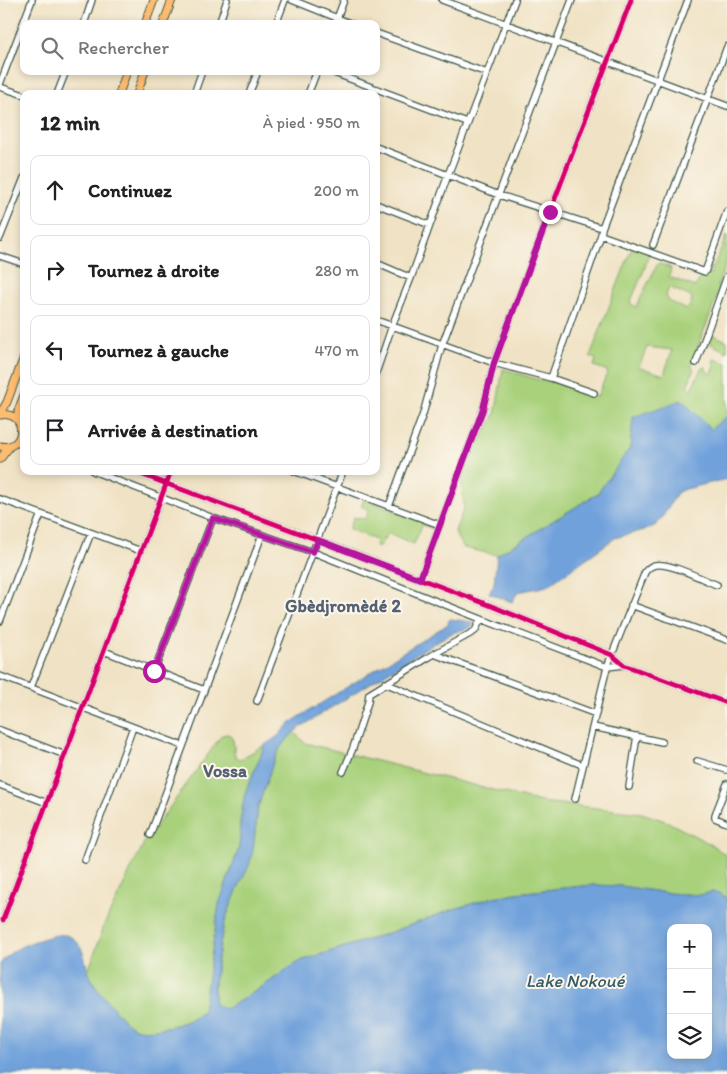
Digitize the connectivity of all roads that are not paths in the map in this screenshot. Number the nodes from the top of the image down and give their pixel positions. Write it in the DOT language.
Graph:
graph roads {
  1 [pos="32,0"];
  2 [pos="92,0"];
  3 [pos="154,0"];
  4 [pos="172,0"];
  5 [pos="227,0"];
  6 [pos="285,0"];
  7 [pos="292,0"];
  8 [pos="344,0"];
  9 [pos="442,0"];
  10 [pos="515,0"];
  11 [pos="572,0"];
  12 [pos="631,0"];
  13 [pos="688,0"];
  14 [pos="24,20"];
  15 [pos="85,20"];
  16 [pos="146,20"];
  17 [pos="164,20"];
  18 [pos="220,20"];
  19 [pos="278,20"];
  20 [pos="334,20"];
  21 [pos="336,20"];
  22 [pos="507,24"];
  23 [pos="20,32"];
  24 [pos="380,33"];
  25 [pos="556,42"];
  26 [pos="727,47"];
  27 [pos="608,61"];
  28 [pos="487,73"];
  29 [pos="64,75"];
  30 [pos="125,75"];
  31 [pos="143,75"];
  32 [pos="201,75"];
  33 [pos="256,75"];
  34 [pos="315,75"];
  35 [pos="340,75"];
  36 [pos="657,80"];
  37 [pos="0,85"];
  38 [pos="59,90"];
  39 [pos="120,90"];
  40 [pos="138,90"];
  41 [pos="195,90"];
  42 [pos="251,90"];
  43 [pos="310,90"];
  44 [pos="379,90"];
  45 [pos="380,90"];
  46 [pos="20,93"];
  47 [pos="708,98"];
  48 [pos="727,106"];
  49 [pos="467,123"];
  50 [pos="380,148"];
  51 [pos="448,175"];
  52 [pos="20,188"];
  53 [pos="499,195"];
  54 [pos="380,206"];
  55 [pos="727,211"];
  56 [pos="550,212"];
  57 [pos="430,225"];
  58 [pos="602,232"];
  59 [pos="0,238"];
  60 [pos="653,245"];
  61 [pos="0,256"];
  62 [pos="20,263"];
  63 [pos="380,265"];
  64 [pos="727,276"];
  65 [pos="411,278"];
  66 [pos="380,322"];
  67 [pos="392,326"];
  68 [pos="442,345"];
  69 [pos="380,361"];
  70 [pos="494,363"];
  71 [pos="696,363"];
  72 [pos="20,368"];
  73 [pos="551,378"];
  74 [pos="594,393"];
  75 [pos="20,406"];
  76 [pos="0,415"];
  77 [pos="20,420"];
  78 [pos="20,424"];
  79 [pos="20,436"];
  80 [pos="13,444"];
  81 [pos="20,445"];
  82 [pos="0,446"];
  83 [pos="0,459"];
  84 [pos="103,475"];
  85 [pos="142,475"];
  86 [pos="169,475"];
  87 [pos="305,475"];
  88 [pos="342,475"];
  89 [pos="166,484"];
  90 [pos="337,487"];
  91 [pos="162,498"];
  92 [pos="0,499"];
  93 [pos="389,506"];
  94 [pos="42,514"];
  95 [pos="213,518"];
  96 [pos="440,525"];
  97 [pos="91,532"];
  98 [pos="262,534"];
  99 [pos="318,540"];
  100 [pos="141,551"];
  101 [pos="313,552"];
  102 [pos="420,579"];
  103 [pos="717,585"];
  104 [pos="631,605"];
  105 [pos="481,619"];
  106 [pos="0,621"];
  107 [pos="727,640"];
  108 [pos="104,652"];
  109 [pos="434,654"];
  110 [pos="612,655"];
  111 [pos="624,665"];
  112 [pos="607,667"];
  113 [pos="154,671"];
  114 [pos="0,676"];
  115 [pos="385,683"];
  116 [pos="31,687"];
  117 [pos="204,690"];
  118 [pos="257,701"];
  119 [pos="727,703"];
  120 [pos="82,708"];
  121 [pos="596,714"];
  122 [pos="132,727"];
  123 [pos="593,727"];
  124 [pos="0,730"];
  125 [pos="637,736"];
  126 [pos="662,742"];
  127 [pos="183,746"];
  128 [pos="65,755"];
  129 [pos="697,760"];
  130 [pos="582,765"];
  131 [pos="727,770"];
  132 [pos="343,772"];
  133 [pos="727,784"];
  134 [pos="0,785"];
  135 [pos="629,787"];
  136 [pos="575,799"];
  137 [pos="46,803"];
  138 [pos="727,823"];
  139 [pos="150,835"];
  140 [pos="85,860"];
  141 [pos="3,920"];
  1 -- 14 [label="street"];
  2 -- 15 [label="street"];
  3 -- 16 [label="main road"];
  4 -- 17 [label="main road"];
  5 -- 18 [label="street"];
  6 -- 19 [label="street"];
  7 -- 20 [label="street"];
  8 -- 21 [label="street"];
  9 -- 22 [label="street"];
  10 -- 22 [label="street"];
  11 -- 25 [label="street"];
  12 -- 27 [label="street"];
  13 -- 36 [label="street"];
  22 -- 25 [label="street"];
  22 -- 28 [label="street"];
  23 -- 37 [label="street"];
  24 -- 28 [label="street"];
  25 -- 27 [label="street"];
  25 -- 53 [label="street"];
  26 -- 47 [label="street"];
  27 -- 36 [label="street"];
  27 -- 56 [label="street"];
  28 -- 49 [label="street"];
  29 -- 38 [label="street"];
  30 -- 39 [label="main road"];
  31 -- 40 [label="main road"];
  32 -- 41 [label="street"];
  33 -- 42 [label="street"];
  34 -- 43 [label="street"];
  35 -- 44 [label="street"];
  36 -- 47 [label="street"];
  36 -- 58 [label="street"];
  37 -- 46 [label="street"];
  45 -- 49 [label="street"];
  47 -- 48 [label="street"];
  47 -- 60 [label="street"];
  49 -- 51 [label="street"];
  50 -- 51 [label="street"];
  51 -- 53 [label="street"];
  51 -- 57 [label="street"];
  52 -- 59 [label="street"];
  53 -- 56 [label="street"];
  53 -- 68 [label="street"];
  54 -- 57 [label="street"];
  55 -- 58 [label="street"];
  56 -- 58 [label="street"];
  56 -- 70 [label="street"];
  57 -- 65 [label="street"];
  58 -- 73 [label="street"];
  61 -- 62 [label="street"];
  63 -- 65 [label="street"];
  64 -- 71 [label="street"];
  65 -- 67 [label="street"];
  66 -- 67 [label="street"];
  67 -- 68 [label="street"];
  67 -- 69 [label="street"];
  68 -- 70 [label="street"];
  68 -- 93 [label="street"];
  70 -- 73 [label="street"];
  70 -- 96 [label="street"];
  72 -- 76 [label="main road"];
  73 -- 74 [label="street"];
  75 -- 77 [label="main road"];
  76 -- 78 [label="main road"];
  79 -- 80 [label="main road"];
  80 -- 81 [label="street"];
  80 -- 82 [label="main road"];
  80 -- 83 [label="main road"];
  84 -- 91 [label="street"];
  85 -- 89 [label="street"];
  86 -- 89 [label="street"];
  87 -- 90 [label="street"];
  88 -- 90 [label="street"];
  89 -- 91 [label="street"];
  89 -- 99 [label="street"];
  90 -- 93 [label="street"];
  90 -- 99 [label="street"];
  91 -- 95 [label="street"];
  91 -- 100 [label="street"];
  92 -- 94 [label="street"];
  93 -- 96 [label="street"];
  94 -- 97 [label="street"];
  94 -- 106 [label="street"];
  95 -- 98 [label="street"];
  95 -- 113 [label="street"];
  96 -- 102 [label="street"];
  97 -- 100 [label="street"];
  97 -- 116 [label="street"];
  98 -- 101 [label="street"];
  98 -- 117 [label="street"];
  99 -- 101 [label="street"];
  99 -- 102 [label="street"];
  100 -- 108 [label="street"];
  101 -- 105 [label="street"];
  101 -- 118 [label="street"];
  102 -- 110 [label="street"];
  103 -- 104 [label="street"];
  104 -- 107 [label="street"];
  104 -- 110 [label="street"];
  105 -- 109 [label="street"];
  105 -- 112 [label="street"];
  108 -- 113 [label="street"];
  108 -- 120 [label="street"];
  109 -- 115 [label="street"];
  109 -- 121 [label="street"];
  110 -- 111 [label="street"];
  110 -- 112 [label="street"];
  111 -- 112 [label="street"];
  111 -- 119 [label="street"];
  112 -- 121 [label="street"];
  113 -- 117 [label="street"];
  114 -- 116 [label="street"];
  115 -- 130 [label="street"];
  115 -- 132 [label="street"];
  116 -- 120 [label="street"];
  117 -- 127 [label="street"];
  120 -- 122 [label="street"];
  120 -- 128 [label="street"];
  121 -- 123 [label="street"];
  122 -- 127 [label="street"];
  122 -- 140 [label="street"];
  123 -- 125 [label="street"];
  123 -- 130 [label="street"];
  124 -- 128 [label="street"];
  125 -- 126 [label="street"];
  125 -- 135 [label="street"];
  127 -- 139 [label="street"];
  128 -- 137 [label="street"];
  129 -- 131 [label="street"];
  130 -- 136 [label="street"];
  133 -- 138 [label="street"];
  134 -- 137 [label="street"];
  137 -- 141 [label="street"];
}
